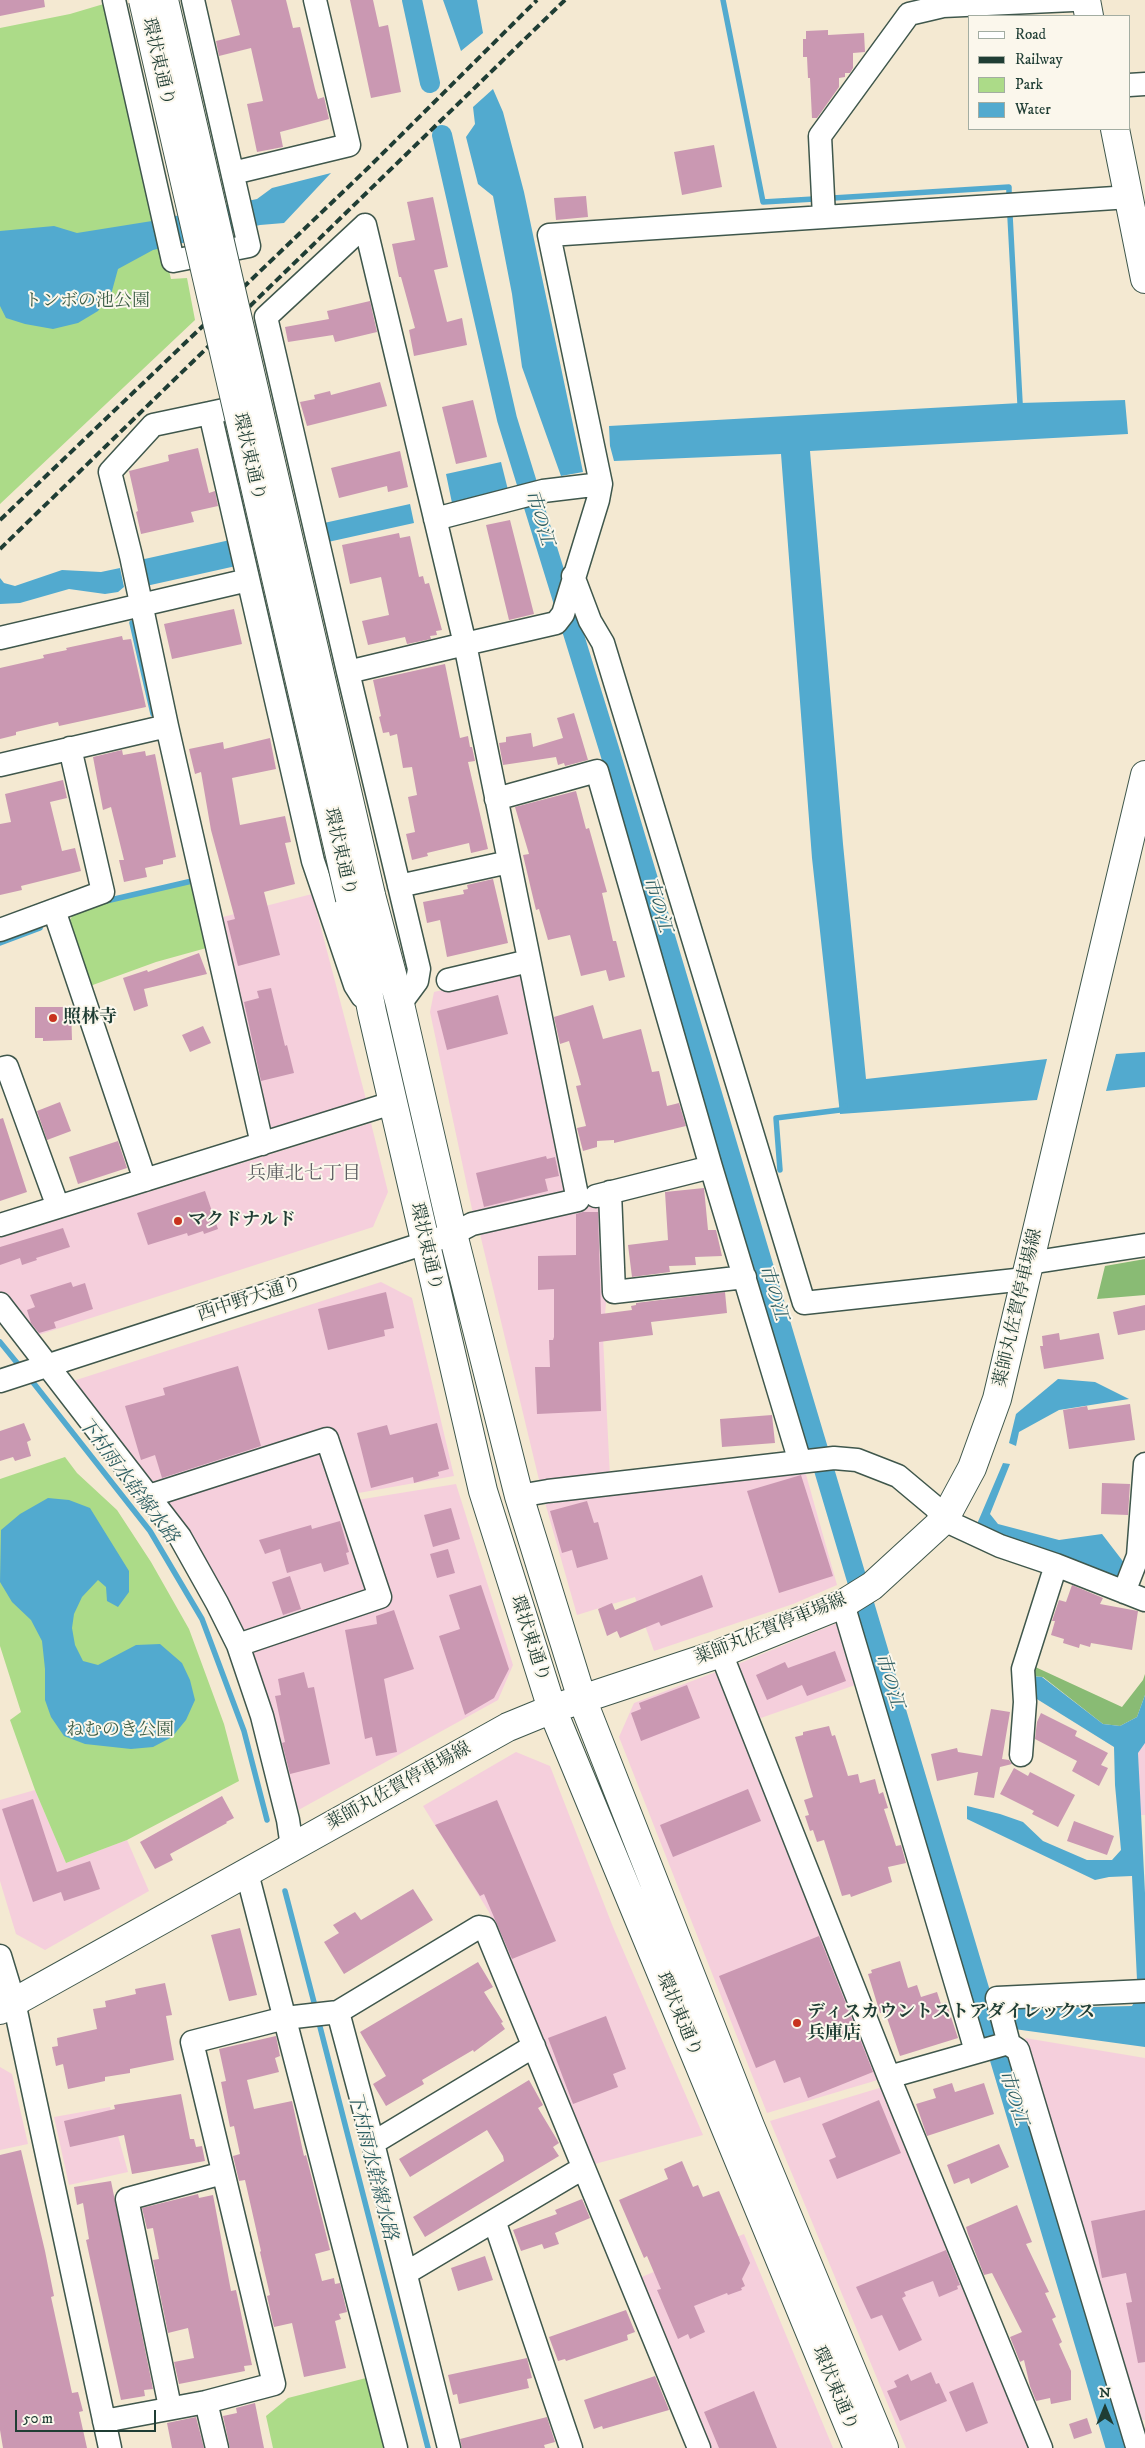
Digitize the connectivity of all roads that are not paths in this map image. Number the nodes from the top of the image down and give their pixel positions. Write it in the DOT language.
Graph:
graph roads {
  1 [pos="114,0"];
  2 [pos="143,0"];
  3 [pos="164,0"];
  4 [pos="193,0"];
  5 [pos="315,0"];
  6 [pos="1073,0"];
  7 [pos="1086,0"];
  8 [pos="1089,15"];
  9 [pos="1145,84"];
  10 [pos="1130,85"];
  11 [pos="1115,130"];
  12 [pos="233,172"];
  13 [pos="1130,197"];
  14 [pos="824,217"];
  15 [pos="1145,279"];
  16 [pos="284,396"];
  17 [pos="210,413"];
  18 [pos="601,484"];
  19 [pos="435,518"];
  20 [pos="573,576"];
  21 [pos="248,580"];
  22 [pos="141,605"];
  23 [pos="0,638"];
  24 [pos="465,644"];
  25 [pos="348,672"];
  26 [pos="167,726"];
  27 [pos="70,748"];
  28 [pos="0,765"];
  29 [pos="1145,776"];
  30 [pos="496,799"];
  31 [pos="509,862"];
  32 [pos="399,886"];
  33 [pos="360,897"];
  34 [pos="54,910"];
  35 [pos="0,930"];
  36 [pos="529,962"];
  37 [pos="448,980"];
  38 [pos="400,1004"];
  39 [pos="372,1012"];
  40 [pos="0,1069"];
  41 [pos="392,1103"];
  42 [pos="262,1144"];
  43 [pos="711,1166"];
  44 [pos="145,1180"];
  45 [pos="610,1192"];
  46 [pos="578,1200"];
  47 [pos="58,1207"];
  48 [pos="0,1225"];
  49 [pos="453,1234"];
  50 [pos="424,1244"];
  51 [pos="1145,1245"];
  52 [pos="1027,1271"];
  53 [pos="745,1277"];
  54 [pos="0,1304"];
  55 [pos="46,1366"];
  56 [pos="4,1379"];
  57 [pos="803,1462"];
  58 [pos="1145,1464"];
  59 [pos="149,1496"];
  60 [pos="519,1496"];
  61 [pos="944,1520"];
  62 [pos="1056,1565"];
  63 [pos="1124,1592"];
  64 [pos="1145,1600"];
  65 [pos="845,1602"];
  66 [pos="238,1645"];
  67 [pos="721,1653"];
  68 [pos="582,1699"];
  69 [pos="552,1709"];
  70 [pos="1021,1755"];
  71 [pos="292,1847"];
  72 [pos="251,1870"];
  73 [pos="0,1956"];
  74 [pos="1145,1991"];
  75 [pos="7,2006"];
  76 [pos="338,2012"];
  77 [pos="292,2018"];
  78 [pos="1007,2044"];
  79 [pos="534,2046"];
  80 [pos="979,2050"];
  81 [pos="889,2077"];
  82 [pos="373,2143"];
  83 [pos="584,2168"];
  84 [pos="223,2173"];
  85 [pos="495,2222"];
  86 [pos="406,2274"];
  87 [pos="206,2402"];
  88 [pos="170,2408"];
  89 [pos="104,2421"];
  90 [pos="1132,2444"];
  91 [pos="110,2448"];
  92 [pos="217,2448"];
  93 [pos="396,2448"];
  94 [pos="449,2448"];
  95 [pos="571,2448"];
  96 [pos="698,2448"];
  97 [pos="858,2448"];
  98 [pos="884,2448"];
  99 [pos="1041,2448"];
  1 -- 12 [label="street"];
  2 -- 33 [label="main road, 環状東通り, bridge"];
  3 -- 33 [label="main road, 環状東通り, bridge"];
  4 -- 12 [label="street"];
  5 -- 12 [label="street"];
  6 -- 14 [label="street"];
  7 -- 8 [label="main road"];
  9 -- 10 [label="street"];
  11 -- 13 [label="main road"];
  13 -- 14 [label="street"];
  13 -- 15 [label="main road"];
  14 -- 18 [label="street"];
  16 -- 17 [label="street"];
  16 -- 19 [label="street"];
  16 -- 25 [label="street"];
  17 -- 21 [label="street"];
  17 -- 22 [label="street"];
  18 -- 19 [label="street"];
  18 -- 20 [label="street"];
  19 -- 24 [label="street"];
  20 -- 24 [label="street"];
  20 -- 52 [label="street"];
  21 -- 22 [label="street"];
  21 -- 39 [label="street"];
  22 -- 23 [label="street"];
  22 -- 26 [label="street"];
  24 -- 25 [label="street"];
  24 -- 30 [label="street"];
  25 -- 32 [label="street"];
  26 -- 27 [label="street"];
  26 -- 42 [label="street"];
  27 -- 28 [label="street"];
  27 -- 34 [label="street"];
  29 -- 52 [label="main road, 薬師丸佐賀停車場線"];
  30 -- 31 [label="street"];
  30 -- 43 [label="street"];
  31 -- 32 [label="street"];
  31 -- 36 [label="street"];
  32 -- 38 [label="street"];
  33 -- 38 [label="main road, 環状東通り"];
  33 -- 39 [label="main road, 環状東通り"];
  34 -- 35 [label="street"];
  34 -- 44 [label="street"];
  36 -- 37 [label="street"];
  36 -- 46 [label="street"];
  38 -- 49 [label="main road, 環状東通り"];
  39 -- 41 [label="main road, 環状東通り"];
  40 -- 47 [label="street"];
  41 -- 42 [label="street"];
  41 -- 50 [label="main road, 環状東通り"];
  42 -- 44 [label="street"];
  43 -- 45 [label="street, 西中野大通り"];
  43 -- 53 [label="street"];
  44 -- 47 [label="street"];
  45 -- 46 [label="street, 西中野大通り"];
  45 -- 53 [label="street"];
  46 -- 49 [label="street, 西中野大通り"];
  47 -- 48 [label="street"];
  49 -- 50 [label="street, 西中野大通り"];
  49 -- 60 [label="main road, 環状東通り"];
  50 -- 55 [label="street, 西中野大通り"];
  50 -- 69 [label="main road, 環状東通り"];
  51 -- 52 [label="street"];
  52 -- 61 [label="main road, 薬師丸佐賀停車場線"];
  53 -- 57 [label="street"];
  54 -- 55 [label="street"];
  55 -- 56 [label="street, 西中野大通り"];
  55 -- 59 [label="street"];
  57 -- 60 [label="street"];
  57 -- 61 [label="street"];
  58 -- 63 [label="street"];
  59 -- 66 [label="street"];
  59 -- 66 [label="street"];
  60 -- 68 [label="main road, 環状東通り"];
  61 -- 62 [label="street"];
  61 -- 65 [label="main road, 薬師丸佐賀停車場線"];
  62 -- 63 [label="street"];
  62 -- 70 [label="street"];
  63 -- 64 [label="street"];
  65 -- 67 [label="main road, 薬師丸佐賀停車場線"];
  65 -- 80 [label="street"];
  66 -- 71 [label="street"];
  67 -- 68 [label="main road, 薬師丸佐賀停車場線"];
  67 -- 81 [label="street"];
  68 -- 69 [label="main road, 薬師丸佐賀停車場線"];
  68 -- 98 [label="main road, 環状東通り"];
  69 -- 71 [label="main road, 薬師丸佐賀停車場線"];
  69 -- 97 [label="main road, 環状東通り"];
  71 -- 72 [label="main road, 薬師丸佐賀停車場線"];
  72 -- 75 [label="main road, 薬師丸佐賀停車場線"];
  72 -- 77 [label="street"];
  73 -- 75 [label="street"];
  74 -- 78 [label="street"];
  75 -- 89 [label="street"];
  76 -- 77 [label="street"];
  76 -- 79 [label="street"];
  76 -- 82 [label="street"];
  77 -- 84 [label="street"];
  77 -- 93 [label="street"];
  78 -- 80 [label="street"];
  78 -- 90 [label="street"];
  79 -- 82 [label="street"];
  79 -- 83 [label="street"];
  80 -- 81 [label="street"];
  81 -- 99 [label="street"];
  82 -- 86 [label="street"];
  83 -- 85 [label="street"];
  83 -- 96 [label="street"];
  84 -- 87 [label="street"];
  84 -- 88 [label="street"];
  85 -- 86 [label="street"];
  85 -- 95 [label="street"];
  86 -- 94 [label="street"];
  87 -- 88 [label="street"];
  87 -- 92 [label="street"];
  88 -- 89 [label="street"];
  89 -- 91 [label="street"];
}
